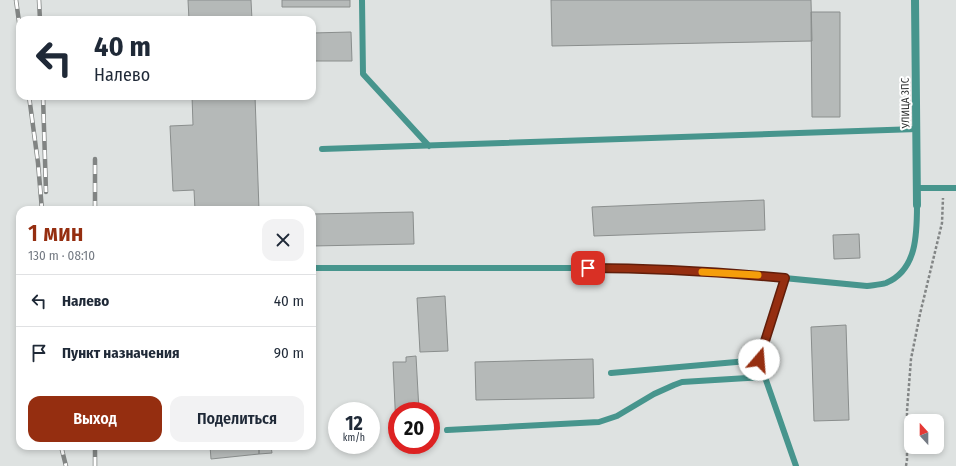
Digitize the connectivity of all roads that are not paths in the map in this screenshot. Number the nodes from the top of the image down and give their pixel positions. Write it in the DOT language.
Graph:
graph roads {
  1 [pos="362,0"];
  2 [pos="915,0"];
  3 [pos="917,129"];
  4 [pos="429,146"];
  5 [pos="322,149"];
  6 [pos="917,188"];
  7 [pos="956,188"];
  8 [pos="917,205"];
  9 [pos="316,268"];
  10 [pos="785,278"];
  11 [pos="759,360"];
  12 [pos="610,373"];
  13 [pos="765,377"];
  14 [pos="447,430"];
  15 [pos="796,466"];
  1 -- 4 [label="lane"];
  2 -- 3 [label="street, УЛИЦА 3ПС"];
  3 -- 4 [label="lane"];
  3 -- 6 [label="street, УЛИЦА 3ПС"];
  4 -- 5 [label="lane"];
  6 -- 7 [label="lane"];
  6 -- 8 [label="street, УЛИЦА 3ПС"];
  8 -- 10 [label="lane"];
  9 -- 10 [label="lane"];
  10 -- 11 [label="lane"];
  11 -- 12 [label="lane"];
  11 -- 13 [label="lane"];
  13 -- 14 [label="lane"];
  13 -- 15 [label="lane"];
}
